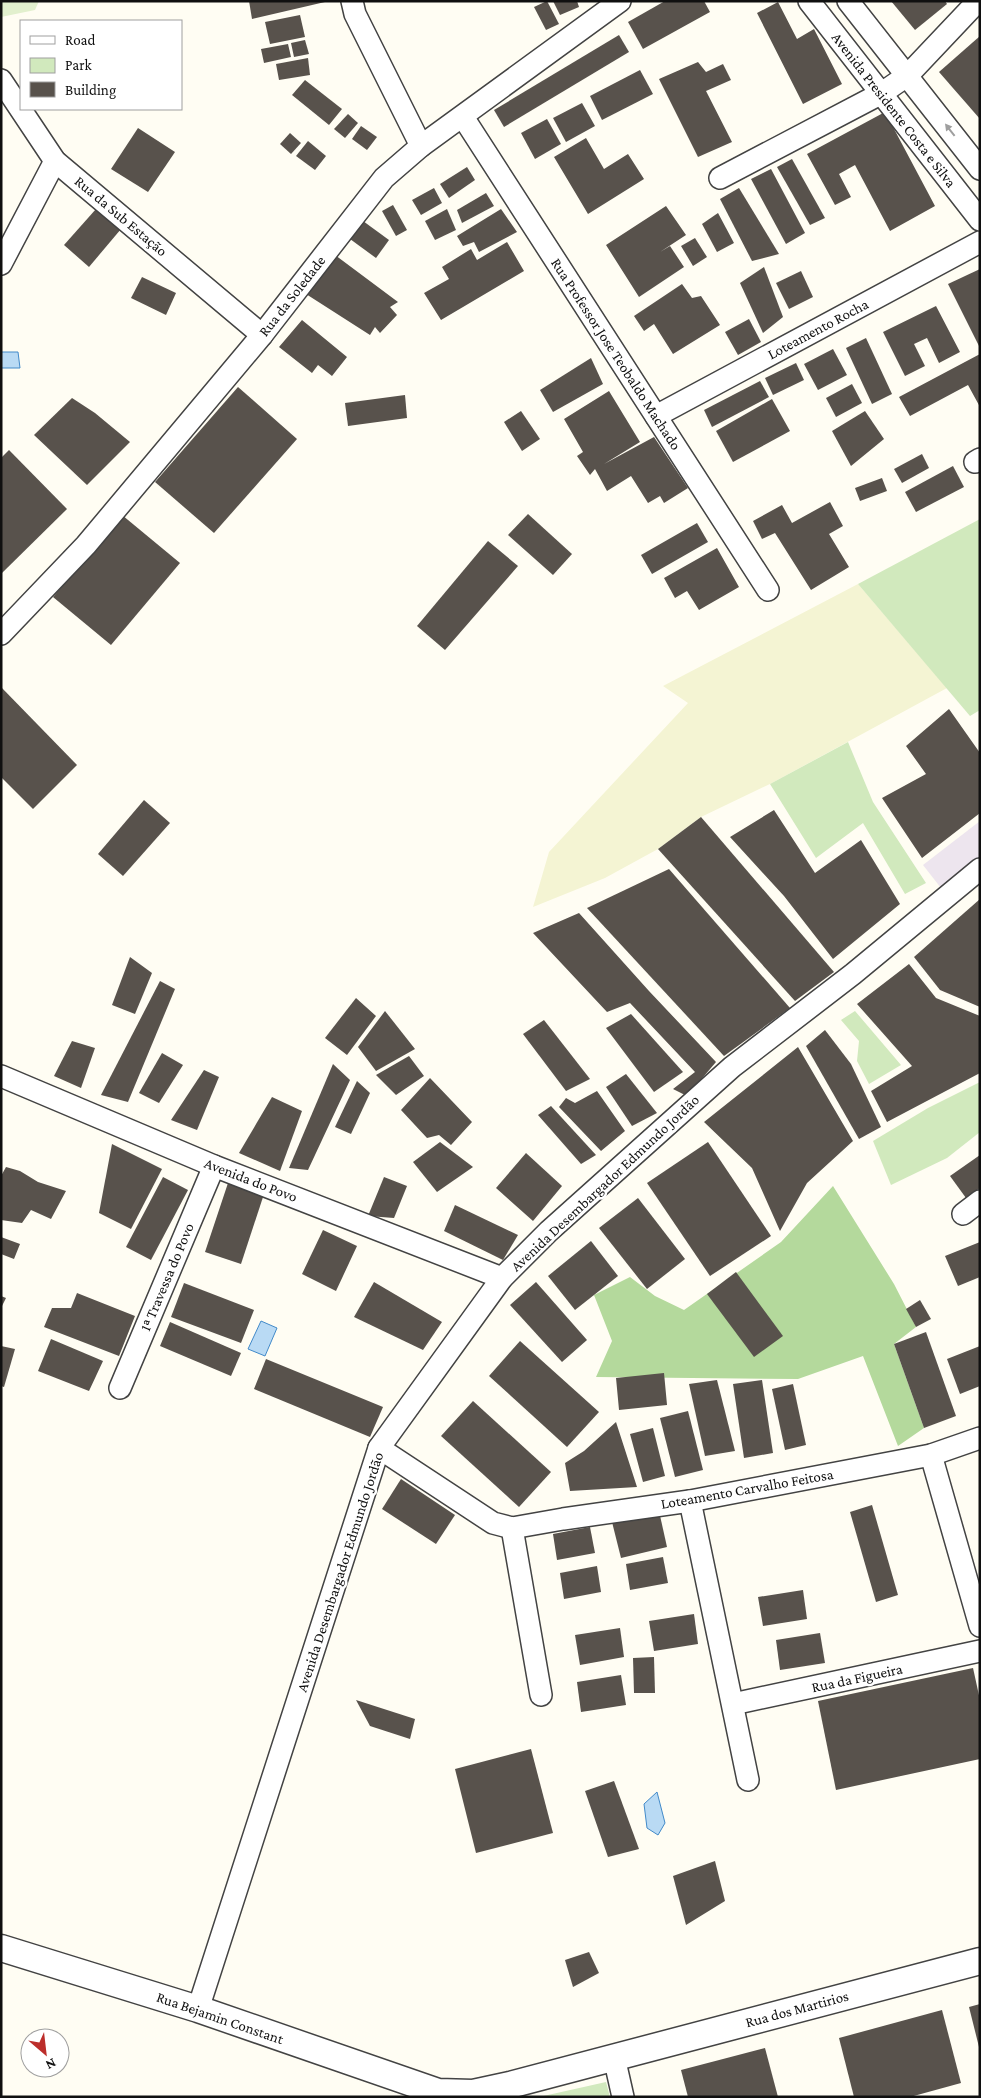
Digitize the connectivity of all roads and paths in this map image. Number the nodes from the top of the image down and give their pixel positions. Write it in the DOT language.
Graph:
graph roads {
  1 [pos="352,1"];
  2 [pos="620,1"];
  3 [pos="809,1"];
  4 [pos="848,1"];
  5 [pos="978,1"];
  6 [pos="591,10"];
  7 [pos="908,75"];
  8 [pos="1,80"];
  9 [pos="882,93"];
  10 [pos="20,108"];
  11 [pos="21,110"];
  12 [pos="463,117"];
  13 [pos="421,146"];
  14 [pos="56,161"];
  15 [pos="980,169"];
  16 [pos="720,178"];
  17 [pos="980,220"];
  18 [pos="980,242"];
  19 [pos="1,264"];
  20 [pos="262,335"];
  21 [pos="656,416"];
  22 [pos="768,590"];
  23 [pos="1,634"];
  24 [pos="980,869"];
  25 [pos="1,1076"];
  26 [pos="214,1166"];
  27 [pos="980,1201"];
  28 [pos="963,1214"];
  29 [pos="502,1278"];
  30 [pos="120,1388"];
  31 [pos="980,1438"];
  32 [pos="379,1448"];
  33 [pos="931,1455"];
  34 [pos="690,1501"];
  35 [pos="512,1528"];
  36 [pos="980,1626"];
  37 [pos="980,1651"];
  38 [pos="541,1694"];
  39 [pos="734,1704"];
  40 [pos="748,1780"];
  41 [pos="1,1948"];
  42 [pos="980,1961"];
  43 [pos="198,2009"];
  44 [pos="614,2057"];
  45 [pos="512,2091"];
  46 [pos="623,2097"];
  1 -- 13 [label="street"];
  2 -- 6 [label="street, Rua da Soledade"];
  3 -- 9 [label="street, Avenida Presidente Costa e Silva"];
  4 -- 7 [label="street, Avenida Presidente Costa e Silva"];
  5 -- 7 [label="street"];
  6 -- 12 [label="street, Rua da Soledade"];
  7 -- 9 [label="street"];
  15 -- 7 [label="street, Avenida Presidente Costa e Silva, one-way"];
  8 -- 10 [label="street, Rua da Sub Estação"];
  9 -- 16 [label="street"];
  9 -- 17 [label="street, Avenida Presidente Costa e Silva"];
  11 -- 14 [label="street, Rua da Sub Estação"];
  12 -- 13 [label="street, Rua da Soledade"];
  12 -- 21 [label="street, Rua Professor Jose Teobaldo Machado"];
  13 -- 20 [label="street, Rua da Soledade"];
  14 -- 19 [label="street"];
  14 -- 20 [label="street, Rua da Sub Estação"];
  18 -- 21 [label="street, Loteamento Rocha"];
  20 -- 23 [label="street, Rua da Soledade"];
  21 -- 22 [label="street, Rua Professor Jose Teobaldo Machado"];
  24 -- 29 [label="street, Avenida Desembargador Edmundo Jordão"];
  25 -- 26 [label="street, Avenida do Povo"];
  26 -- 29 [label="street, Avenida do Povo"];
  26 -- 30 [label="street, 1ª Travessa do Povo"];
  27 -- 28 [label="street"];
  29 -- 32 [label="street, Avenida Desembargador Edmundo Jordão"];
  31 -- 33 [label="street, Loteamento Carvalho Feitosa"];
  32 -- 35 [label="street, Loteamento Carvalho Feitosa"];
  32 -- 43 [label="street, Avenida Desembargador Edmundo Jordão"];
  33 -- 34 [label="street, Loteamento Carvalho Feitosa"];
  33 -- 36 [label="street"];
  34 -- 35 [label="street, Loteamento Carvalho Feitosa"];
  34 -- 39 [label="street"];
  35 -- 38 [label="street"];
  37 -- 39 [label="street, Rua da Figueira"];
  39 -- 40 [label="street"];
  41 -- 43 [label="street, Rua Bejamin Constant"];
  42 -- 44 [label="street, Rua dos Martirios"];
  43 -- 45 [label="street, Rua Bejamin Constant"];
  44 -- 45 [label="street, Rua dos Martirios"];
  44 -- 46 [label="street"];
}
